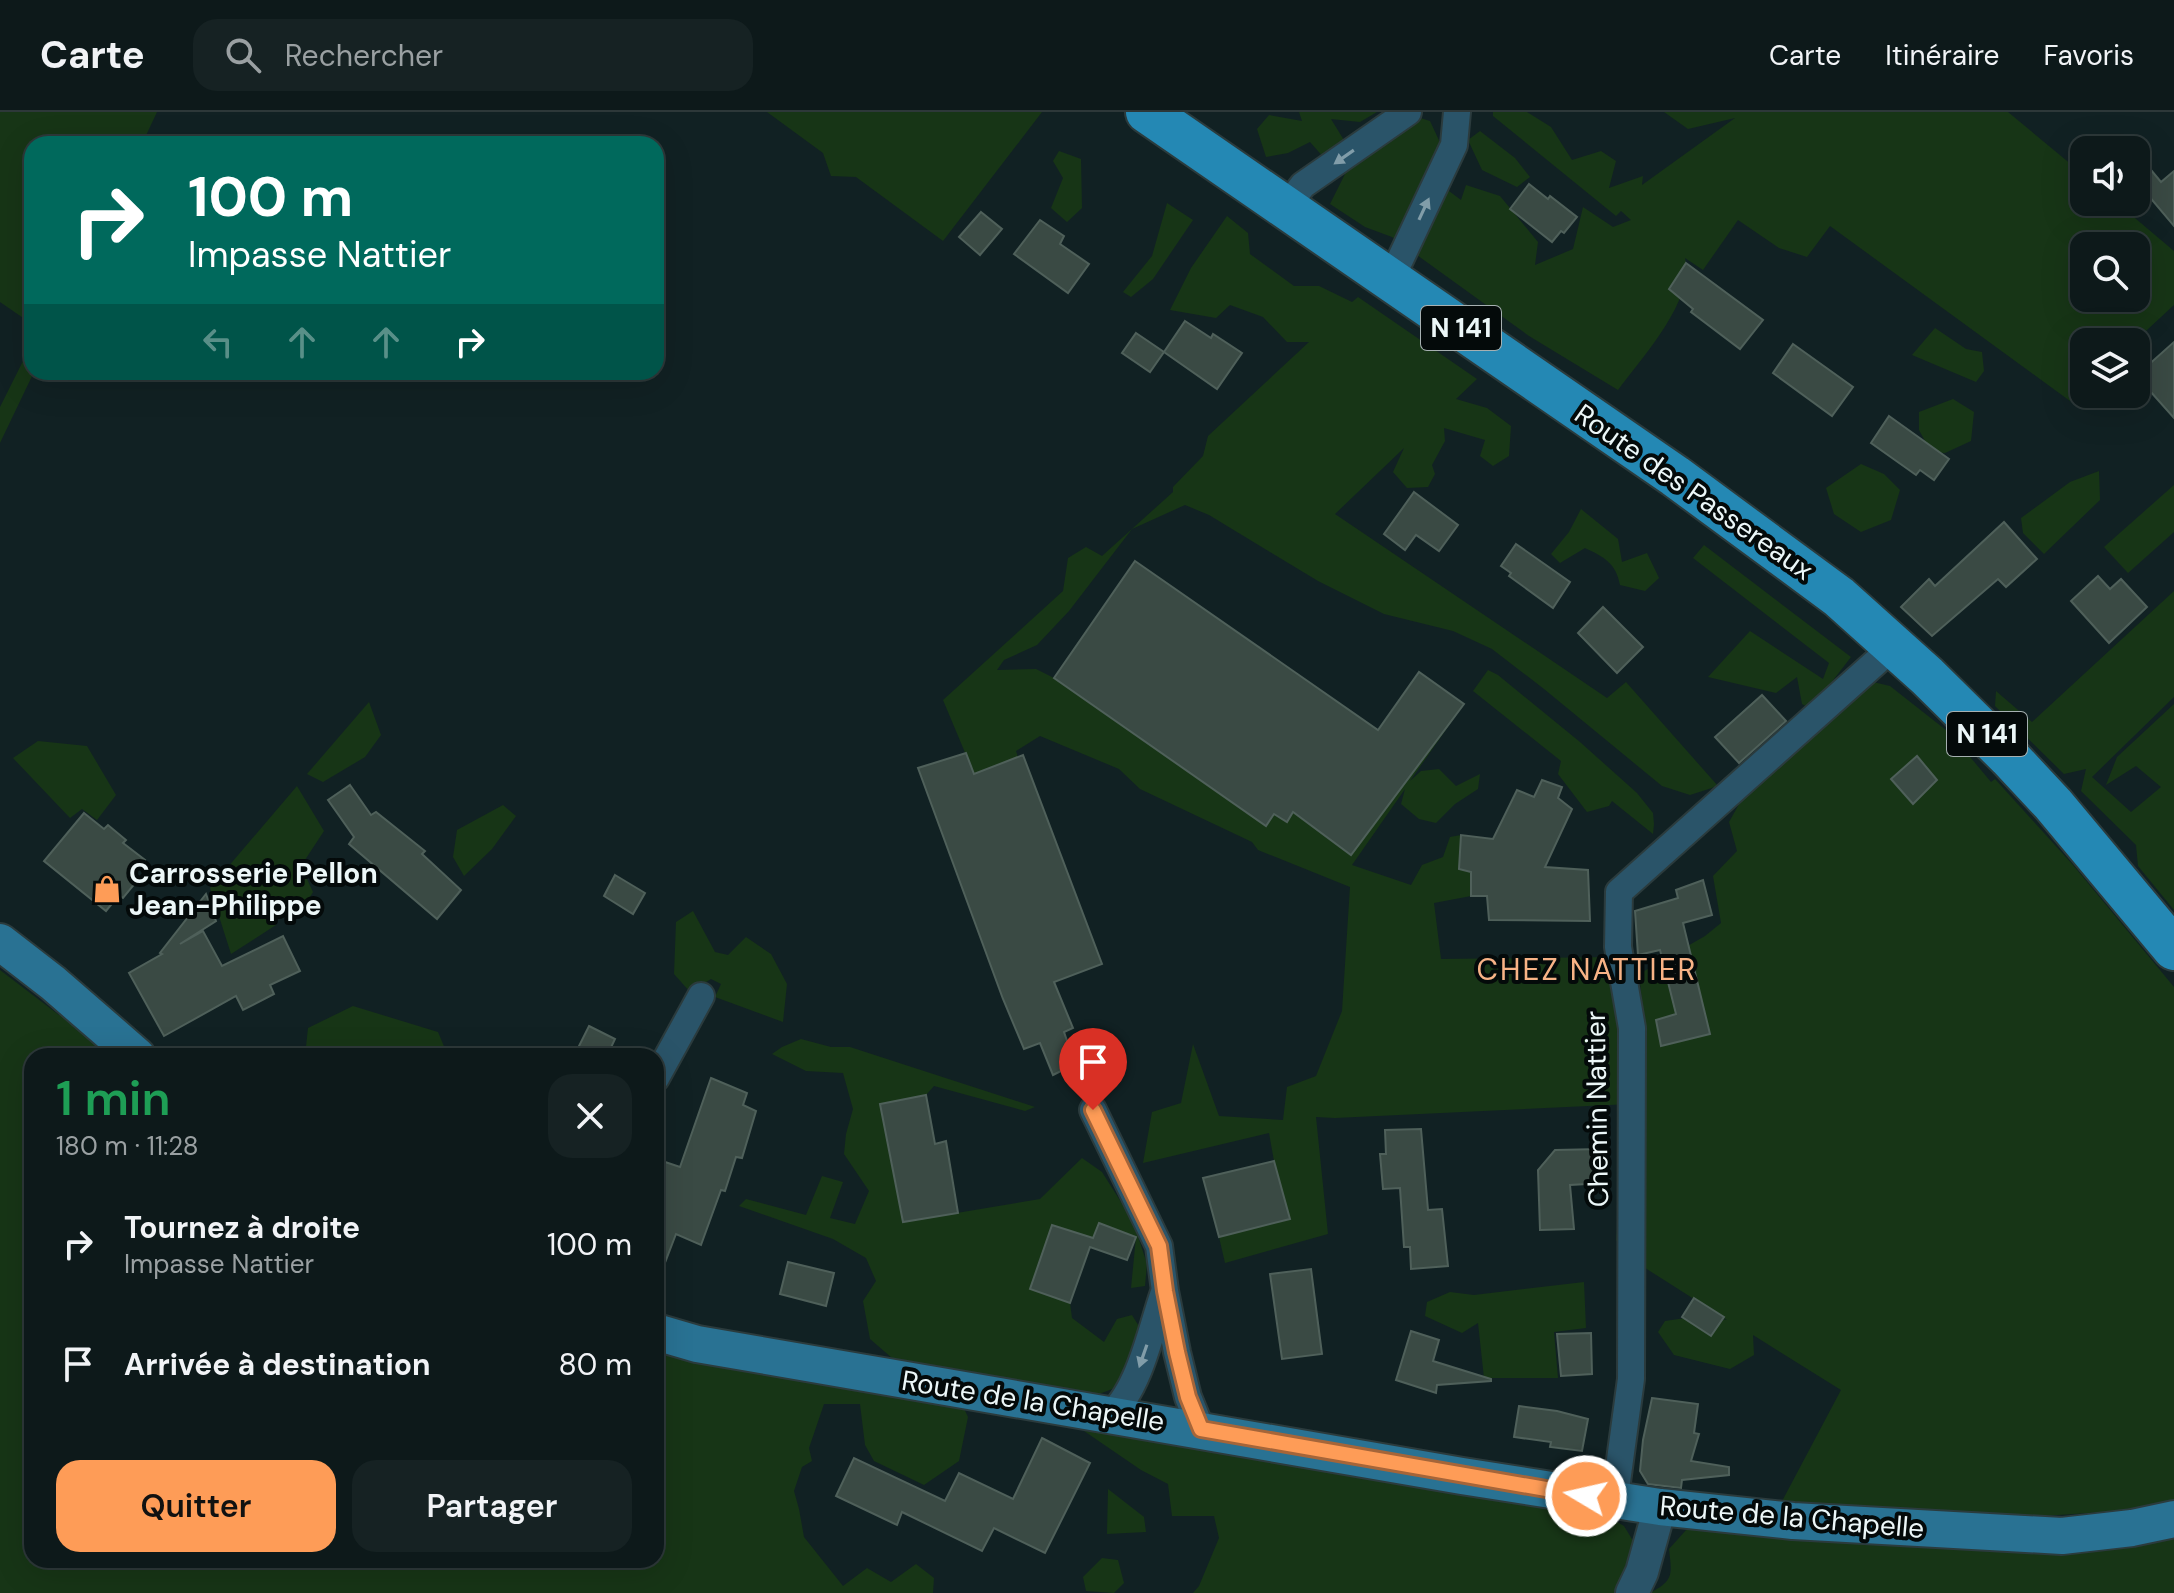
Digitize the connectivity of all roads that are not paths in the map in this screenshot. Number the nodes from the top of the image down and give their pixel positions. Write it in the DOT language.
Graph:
graph roads {
  1 [pos="1147,112"];
  2 [pos="1408,112"];
  3 [pos="1457,112"];
  4 [pos="1286,207"];
  5 [pos="1391,279"];
  6 [pos="1894,646"];
  7 [pos="0,942"];
  8 [pos="2174,949"];
  9 [pos="701,996"];
  10 [pos="128,1048"];
  11 [pos="664,1063"];
  12 [pos="1093,1110"];
  13 [pos="1165,1291"];
  14 [pos="664,1334"];
  15 [pos="1111,1414"];
  16 [pos="1201,1429"];
  17 [pos="1617,1501"];
  18 [pos="1660,1507"];
  19 [pos="2174,1519"];
  20 [pos="1632,1593"];
  1 -- 4 [label="main road, Route des Passereaux / N 141"];
  2 -- 4 [label="street, one-way"];
  5 -- 3 [label="street, one-way"];
  4 -- 5 [label="main road, Route des Passereaux / N 141"];
  5 -- 6 [label="main road, Route des Passereaux / N 141"];
  6 -- 8 [label="main road, Route des Passereaux / N 141"];
  6 -- 17 [label="street, Chemin Nattier"];
  7 -- 10 [label="main road"];
  9 -- 11 [label="street"];
  12 -- 13 [label="street"];
  13 -- 15 [label="street, one-way"];
  13 -- 16 [label="street"];
  14 -- 15 [label="main road, Route de la Chapelle"];
  15 -- 16 [label="main road, Route de la Chapelle"];
  16 -- 17 [label="main road, Route de la Chapelle"];
  17 -- 18 [label="main road, Route de la Chapelle"];
  18 -- 19 [label="main road, Route de la Chapelle"];
  18 -- 20 [label="street"];
}
